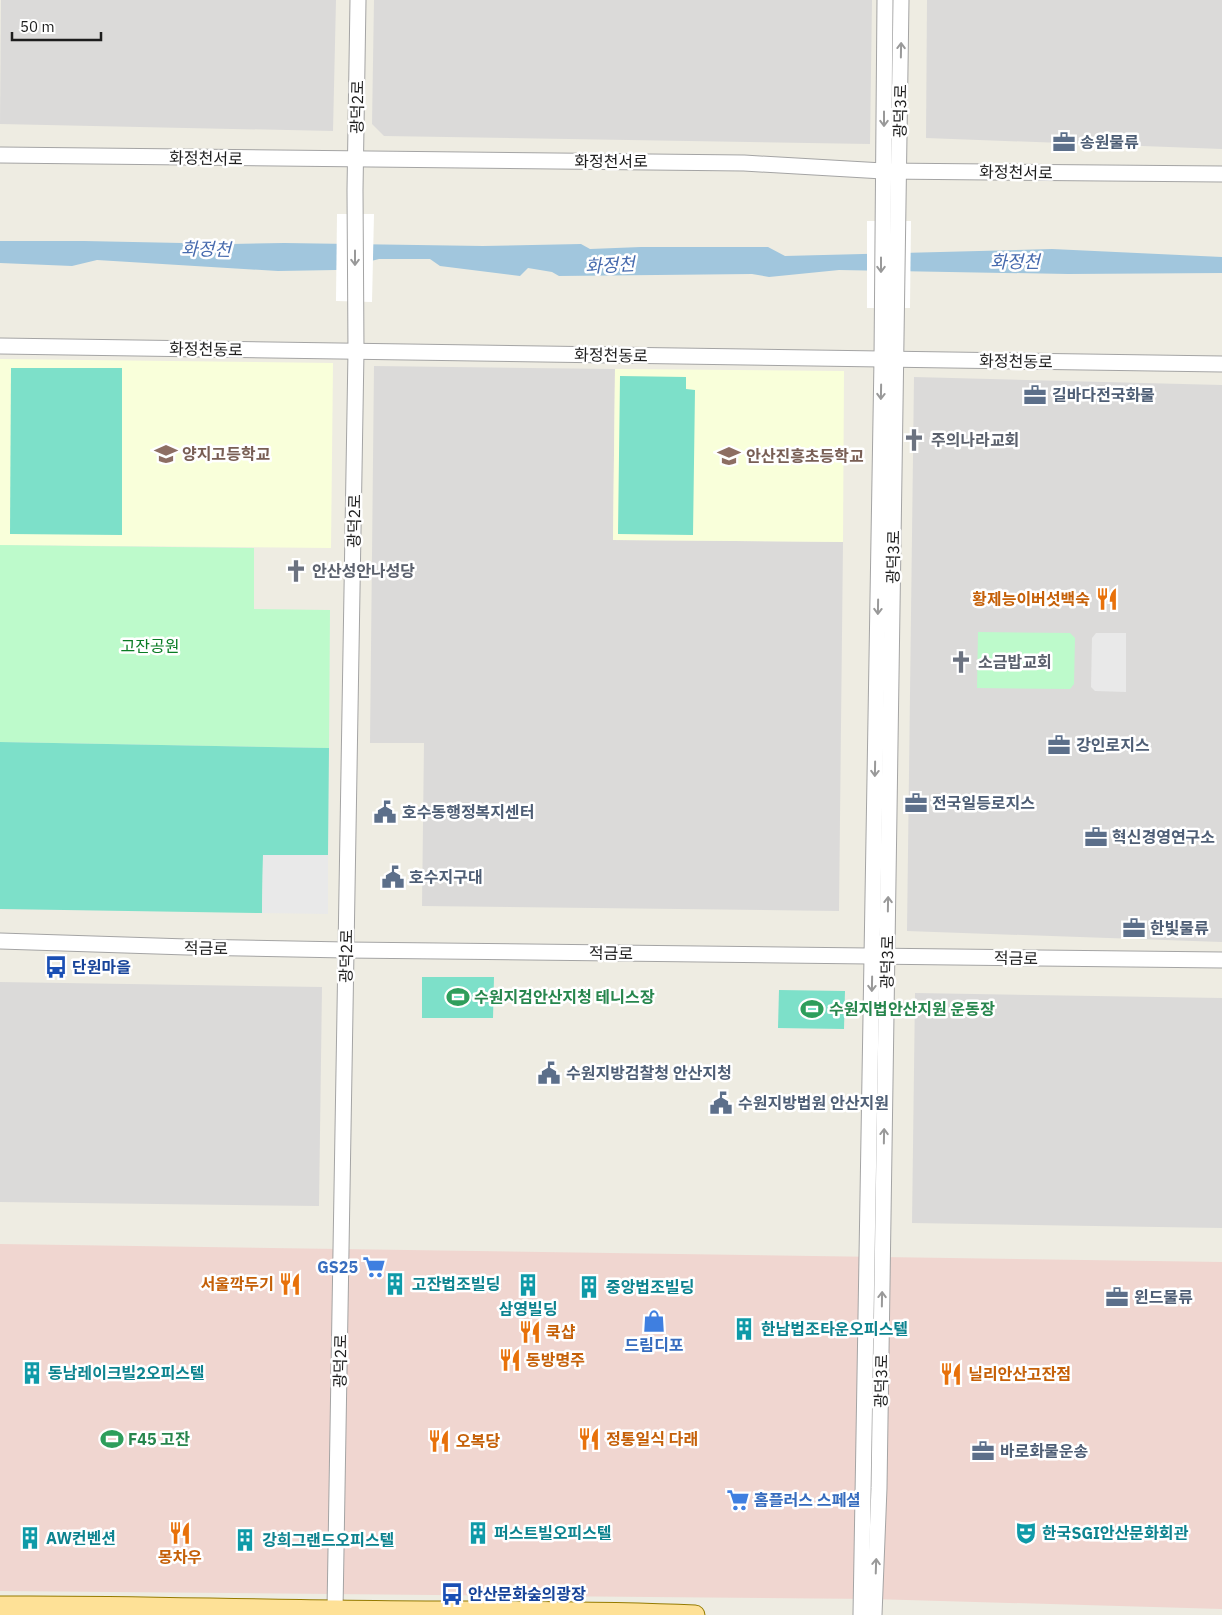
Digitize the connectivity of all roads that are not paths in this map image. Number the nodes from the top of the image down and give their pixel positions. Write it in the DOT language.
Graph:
graph roads {
  1 [pos="358,0"];
  2 [pos="885,0"];
  3 [pos="901,0"];
  4 [pos="0,155"];
  5 [pos="356,160"];
  6 [pos="883,170"];
  7 [pos="899,170"];
  8 [pos="1222,174"];
  9 [pos="0,346"];
  10 [pos="356,351"];
  11 [pos="889,359"];
  12 [pos="1222,364"];
  13 [pos="0,941"];
  14 [pos="346,950"];
  15 [pos="880,955"];
  16 [pos="1222,960"];
  17 [pos="55,1605"];
  18 [pos="0,1606"];
  19 [pos="336,1610"];
  20 [pos="18,1615"];
  21 [pos="695,1615"];
  22 [pos="861,1615"];
  23 [pos="874,1615"];
  1 -- 5 [label="street, 광덕2로"];
  2 -- 6 [label="street, 광덕3로, one-way"];
  7 -- 3 [label="street, 광덕3로, one-way"];
  4 -- 5 [label="street, 화정천서로"];
  5 -- 6 [label="street, 화정천서로"];
  5 -- 10 [label="street, 광덕2로, one-way"];
  6 -- 7 [label="street, 화정천서로"];
  6 -- 11 [label="street, 광덕3로, one-way"];
  7 -- 8 [label="street, 화정천서로"];
  7 -- 11 [label="street, 광덕3로"];
  9 -- 10 [label="street, 화정천동로"];
  10 -- 11 [label="street, 화정천동로"];
  10 -- 14 [label="street, 광덕2로"];
  11 -- 12 [label="street, 화정천동로"];
  11 -- 15 [label="street, 광덕3로"];
  13 -- 14 [label="street, 적금로"];
  14 -- 15 [label="street, 적금로"];
  14 -- 19 [label="street, 광덕2로"];
  15 -- 16 [label="street, 적금로"];
  15 -- 22 [label="street, 광덕3로, one-way"];
  23 -- 15 [label="street, 광덕3로, one-way"];
  17 -- 18 [label="main road"];
  17 -- 19 [label="main road"];
  17 -- 20 [label="main road"];
  19 -- 21 [label="main road"];
}
